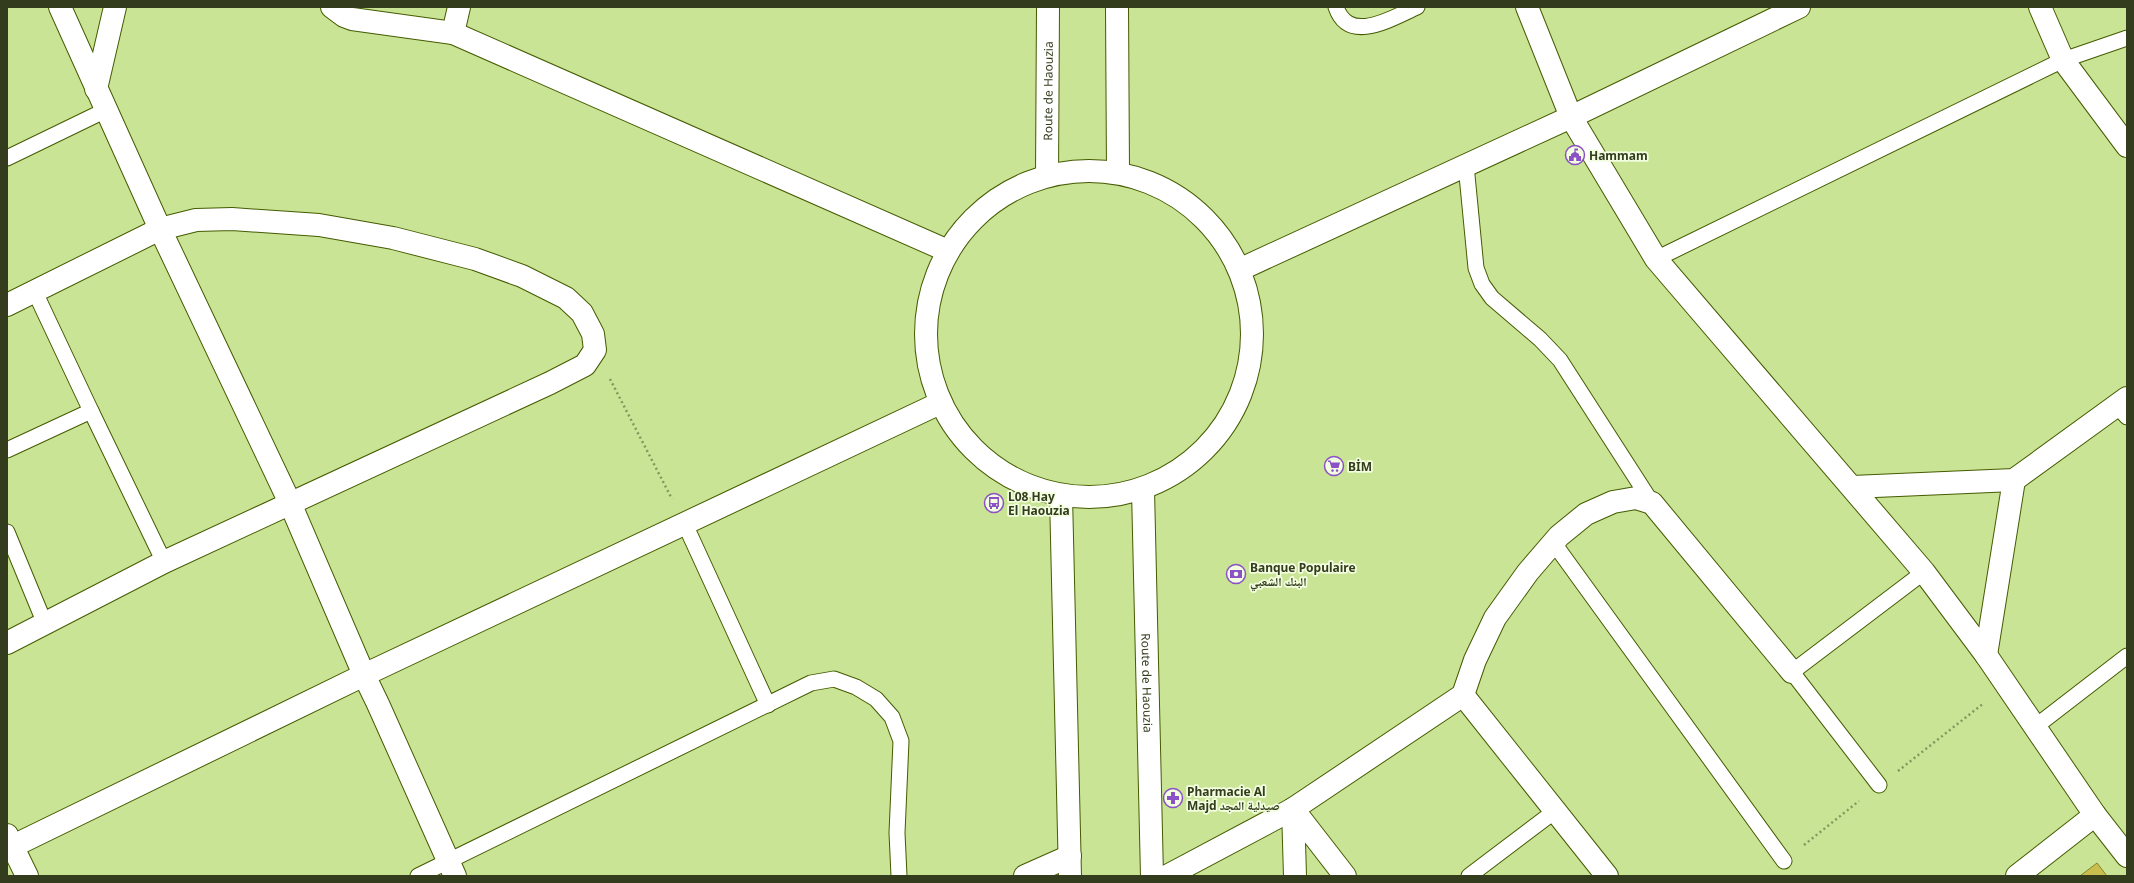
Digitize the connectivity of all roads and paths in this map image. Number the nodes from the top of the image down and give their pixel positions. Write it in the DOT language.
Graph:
graph roads {
  1 [pos="60,7"];
  2 [pos="115,7"];
  3 [pos="332,7"];
  4 [pos="459,7"];
  5 [pos="1048,7"];
  6 [pos="1117,7"];
  7 [pos="1336,7"];
  8 [pos="1417,7"];
  9 [pos="1527,7"];
  10 [pos="1799,7"];
  11 [pos="2040,7"];
  12 [pos="453,33"];
  13 [pos="2127,38"];
  14 [pos="2063,60"];
  15 [pos="96,89"];
  16 [pos="106,110"];
  17 [pos="1571,117"];
  18 [pos="2127,146"];
  19 [pos="7,158"];
  20 [pos="1466,165"];
  21 [pos="1118,172"];
  22 [pos="1047,176"];
  23 [pos="160,229"];
  24 [pos="948,251"];
  25 [pos="1656,259"];
  26 [pos="1241,269"];
  27 [pos="34,290"];
  28 [pos="7,305"];
  29 [pos="595,350"];
  30 [pos="940,403"];
  31 [pos="2124,407"];
  32 [pos="91,411"];
  33 [pos="7,450"];
  34 [pos="2014,480"];
  35 [pos="1852,487"];
  36 [pos="1143,490"];
  37 [pos="1060,496"];
  38 [pos="290,503"];
  39 [pos="1652,503"];
  40 [pos="684,522"];
  41 [pos="7,532"];
  42 [pos="1553,542"];
  43 [pos="164,562"];
  44 [pos="1924,572"];
  45 [pos="45,624"];
  46 [pos="7,643"];
  47 [pos="1986,655"];
  48 [pos="2127,656"];
  49 [pos="1792,672"];
  50 [pos="364,675"];
  51 [pos="1463,695"];
  52 [pos="768,705"];
  53 [pos="2035,727"];
  54 [pos="1879,785"];
  55 [pos="1293,809"];
  56 [pos="1555,811"];
  57 [pos="2095,815"];
  58 [pos="9,844"];
  59 [pos="2127,856"];
  60 [pos="1784,860"];
  61 [pos="1070,866"];
  62 [pos="452,869"];
  63 [pos="27,876"];
  64 [pos="418,876"];
  65 [pos="899,876"];
  66 [pos="1025,876"];
  67 [pos="1152,876"];
  68 [pos="1167,876"];
  69 [pos="1295,876"];
  70 [pos="1345,876"];
  71 [pos="1469,876"];
  72 [pos="1606,876"];
  73 [pos="2017,876"];
  1 -- 15 [label="street"];
  2 -- 15 [label="street"];
  3 -- 12 [label="street"];
  4 -- 12 [label="street"];
  5 -- 22 [label="street, Route de Haouzia"];
  6 -- 21 [label="street"];
  7 -- 8 [label="lane"];
  9 -- 17 [label="street"];
  10 -- 17 [label="street"];
  11 -- 14 [label="street"];
  12 -- 24 [label="street"];
  13 -- 14 [label="lane"];
  14 -- 18 [label="street"];
  14 -- 25 [label="lane"];
  15 -- 16 [label="street"];
  16 -- 19 [label="lane"];
  16 -- 23 [label="street"];
  17 -- 20 [label="street"];
  17 -- 25 [label="street"];
  20 -- 26 [label="street"];
  20 -- 39 [label="lane"];
  21 -- 22 [label="street"];
  21 -- 26 [label="street"];
  22 -- 24 [label="street"];
  23 -- 27 [label="street"];
  23 -- 29 [label="street"];
  23 -- 38 [label="street"];
  24 -- 30 [label="street"];
  25 -- 35 [label="street"];
  26 -- 36 [label="street"];
  27 -- 28 [label="street"];
  27 -- 32 [label="lane"];
  29 -- 38 [label="street"];
  29 -- 40 [label="path"];
  30 -- 37 [label="street"];
  30 -- 40 [label="street"];
  31 -- 34 [label="street"];
  32 -- 33 [label="lane"];
  32 -- 43 [label="lane"];
  34 -- 35 [label="street"];
  34 -- 47 [label="street"];
  35 -- 44 [label="street"];
  36 -- 37 [label="street"];
  36 -- 67 [label="street, Route de Haouzia"];
  37 -- 61 [label="street"];
  38 -- 43 [label="street"];
  38 -- 50 [label="street"];
  39 -- 42 [label="street"];
  39 -- 49 [label="street"];
  40 -- 50 [label="street"];
  40 -- 52 [label="lane"];
  41 -- 45 [label="lane"];
  42 -- 51 [label="street"];
  42 -- 60 [label="lane"];
  43 -- 45 [label="street"];
  44 -- 47 [label="street"];
  44 -- 49 [label="lane"];
  45 -- 46 [label="street"];
  47 -- 53 [label="street"];
  48 -- 53 [label="lane"];
  49 -- 54 [label="lane"];
  50 -- 58 [label="street"];
  50 -- 62 [label="street"];
  51 -- 55 [label="street"];
  51 -- 56 [label="street"];
  52 -- 62 [label="lane"];
  52 -- 65 [label="lane"];
  53 -- 57 [label="street"];
  55 -- 68 [label="street"];
  55 -- 69 [label="street"];
  55 -- 70 [label="street"];
  56 -- 71 [label="lane"];
  56 -- 72 [label="street"];
  57 -- 59 [label="street"];
  57 -- 73 [label="street"];
  58 -- 63 [label="street"];
  61 -- 66 [label="street"];
  62 -- 64 [label="lane"];
}
